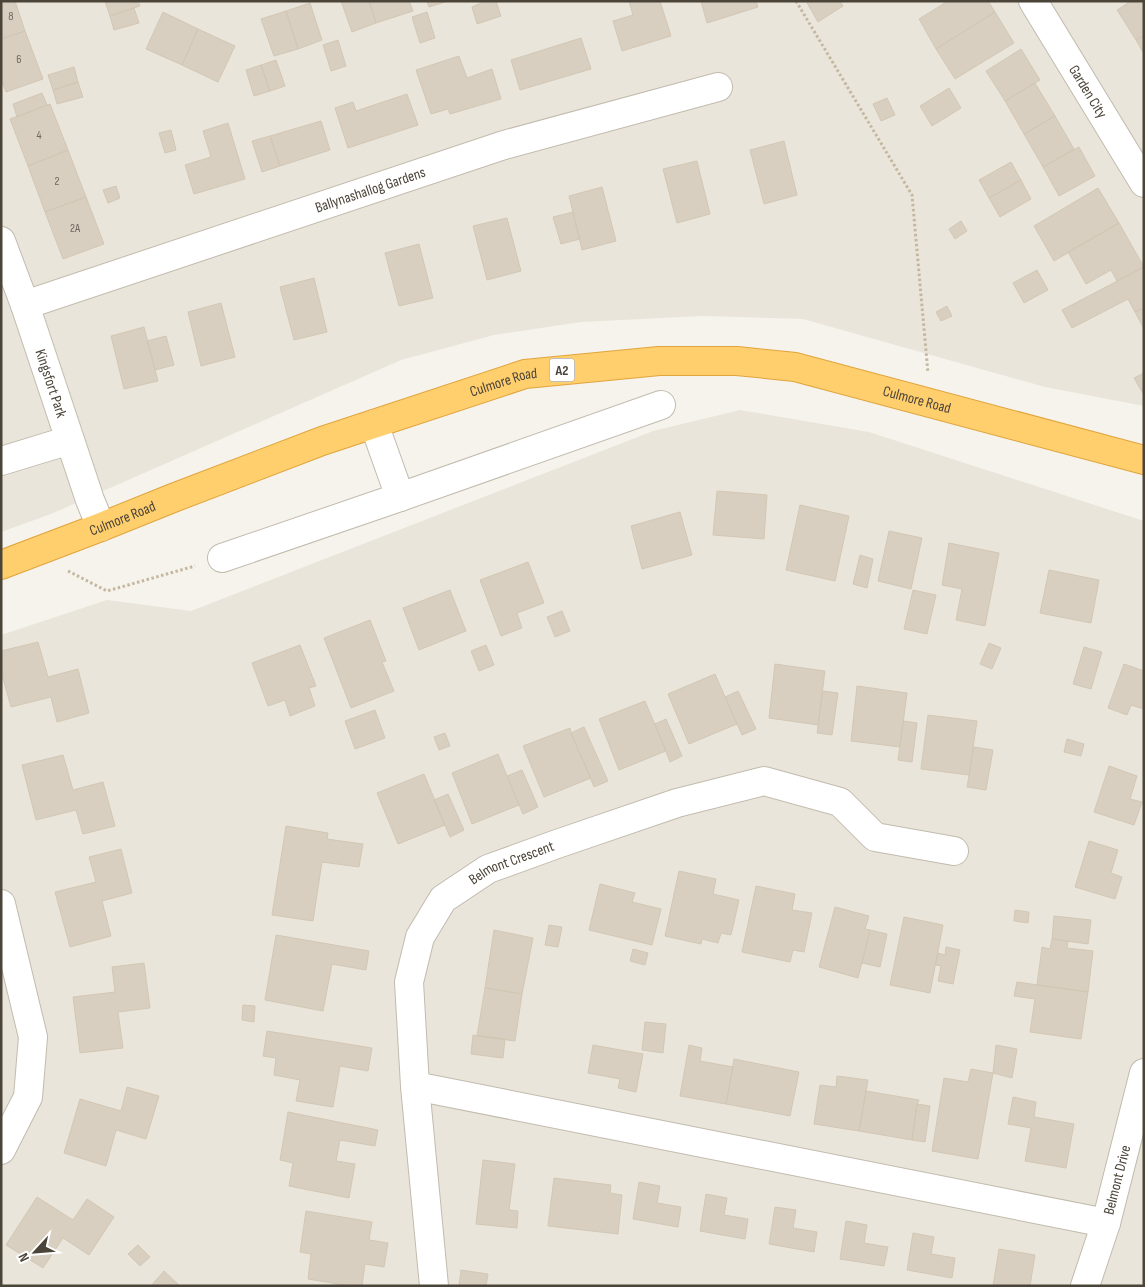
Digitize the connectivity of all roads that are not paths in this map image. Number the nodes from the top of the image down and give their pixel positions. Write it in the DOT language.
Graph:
graph roads {
  1 [pos="1033,1"];
  2 [pos="718,87"];
  3 [pos="1144,183"];
  4 [pos="1,241"];
  5 [pos="25,305"];
  6 [pos="661,405"];
  7 [pos="374,424"];
  8 [pos="70,440"];
  9 [pos="1144,460"];
  10 [pos="1,461"];
  11 [pos="400,497"];
  12 [pos="101,527"];
  13 [pos="222,558"];
  14 [pos="1,565"];
  15 [pos="954,851"];
  16 [pos="1,904"];
  17 [pos="1144,1072"];
  18 [pos="415,1086"];
  19 [pos="1,1150"];
  20 [pos="1106,1223"];
  21 [pos="434,1286"];
  22 [pos="1085,1286"];
  1 -- 3 [label="street, Garden City"];
  2 -- 5 [label="street, Ballynashallog Gardens"];
  4 -- 5 [label="street, Kingsfort Park"];
  5 -- 8 [label="street, Kingsfort Park"];
  6 -- 11 [label="street"];
  7 -- 9 [label="highway, Culmore Road / A2"];
  7 -- 11 [label="street"];
  7 -- 12 [label="highway, Culmore Road / A2"];
  8 -- 10 [label="street"];
  8 -- 12 [label="street, Kingsfort Park"];
  11 -- 13 [label="street"];
  12 -- 14 [label="highway, Culmore Road / A2"];
  15 -- 18 [label="street, Belmont Crescent"];
  16 -- 19 [label="street"];
  17 -- 20 [label="street, Belmont Drive"];
  18 -- 20 [label="street"];
  18 -- 21 [label="street, Belmont Crescent"];
  20 -- 22 [label="street, Belmont Drive"];
}
